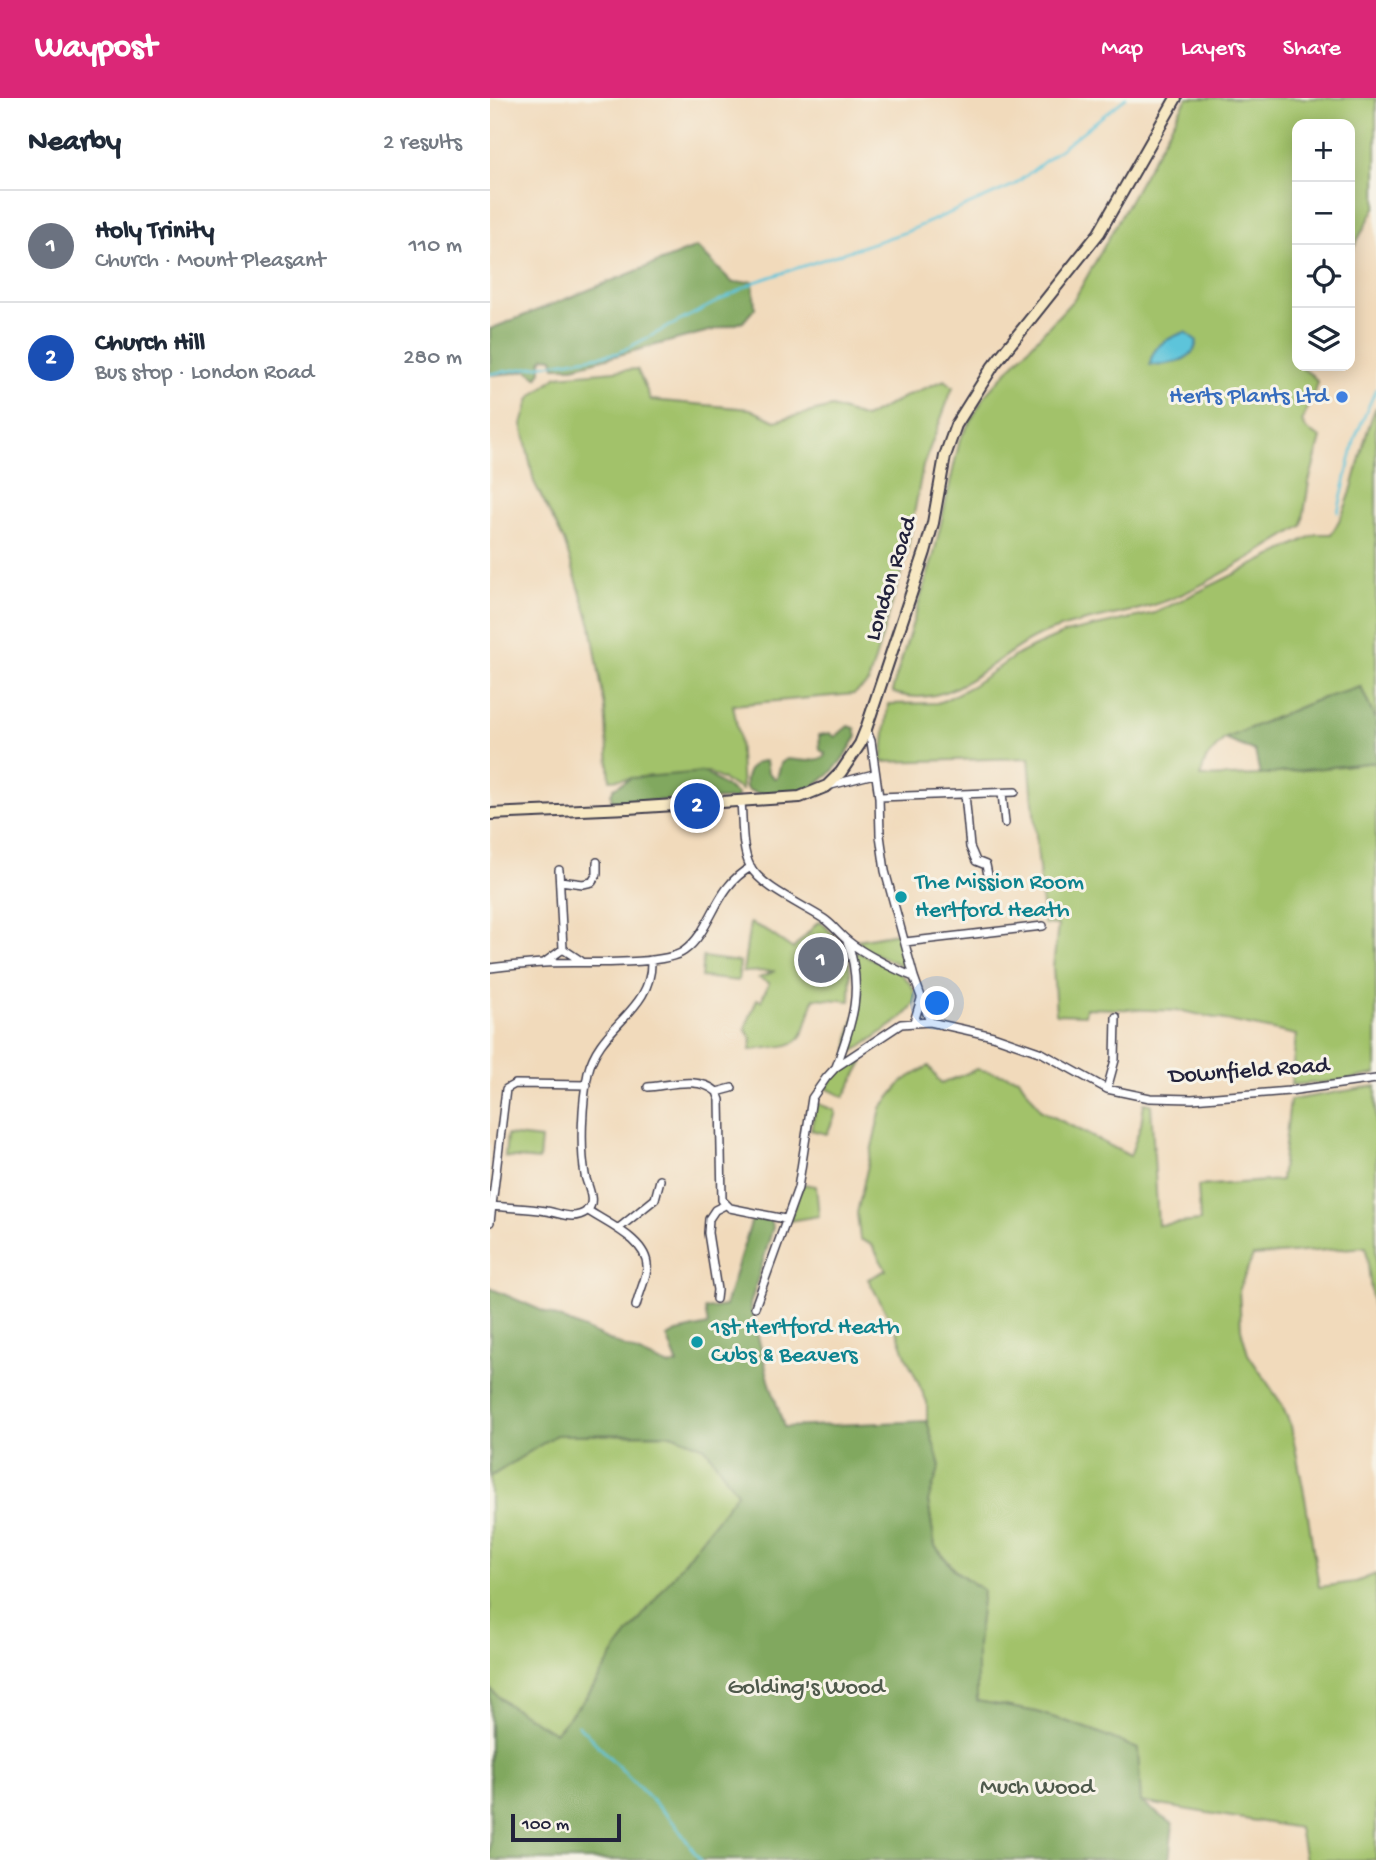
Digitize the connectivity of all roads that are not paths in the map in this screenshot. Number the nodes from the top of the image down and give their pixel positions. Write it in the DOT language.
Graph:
graph roads {
  1 [pos="1176,98"];
  2 [pos="866,729"];
  3 [pos="874,774"];
  4 [pos="827,786"];
  5 [pos="1015,792"];
  6 [pos="1002,793"];
  7 [pos="965,794"];
  8 [pos="879,797"];
  9 [pos="741,802"];
  10 [pos="490,814"];
  11 [pos="1005,823"];
  12 [pos="597,862"];
  13 [pos="751,867"];
  14 [pos="559,870"];
  15 [pos="988,875"];
  16 [pos="559,881"];
  17 [pos="1043,926"];
  18 [pos="847,940"];
  19 [pos="905,942"];
  20 [pos="562,948"];
  21 [pos="651,960"];
  22 [pos="581,961"];
  23 [pos="545,962"];
  24 [pos="490,968"];
  25 [pos="914,976"];
  26 [pos="921,999"];
  27 [pos="1116,1017"];
  28 [pos="914,1022"];
  29 [pos="930,1022"];
  30 [pos="836,1067"];
  31 [pos="1376,1079"];
  32 [pos="587,1085"];
  33 [pos="648,1087"];
  34 [pos="732,1088"];
  35 [pos="1107,1089"];
  36 [pos="717,1092"];
  37 [pos="494,1142"];
  38 [pos="660,1180"];
  39 [pos="725,1205"];
  40 [pos="492,1206"];
  41 [pos="587,1210"];
  42 [pos="785,1219"];
  43 [pos="490,1222"];
  44 [pos="619,1228"];
  45 [pos="716,1299"];
  46 [pos="636,1306"];
  47 [pos="755,1307"];
  1 -- 2 [label="main road, London Road"];
  2 -- 3 [label="street"];
  2 -- 4 [label="main road, London Road"];
  3 -- 4 [label="street"];
  3 -- 8 [label="street"];
  4 -- 9 [label="main road"];
  5 -- 6 [label="street"];
  6 -- 7 [label="street"];
  6 -- 11 [label="street"];
  7 -- 8 [label="street"];
  7 -- 15 [label="street"];
  8 -- 19 [label="street"];
  9 -- 10 [label="main road"];
  9 -- 13 [label="street"];
  12 -- 16 [label="street"];
  13 -- 18 [label="street"];
  13 -- 21 [label="street"];
  14 -- 16 [label="street"];
  16 -- 20 [label="street"];
  17 -- 19 [label="street"];
  18 -- 25 [label="street"];
  18 -- 30 [label="street"];
  19 -- 25 [label="street"];
  20 -- 22 [label="street"];
  20 -- 23 [label="street"];
  21 -- 22 [label="street"];
  21 -- 32 [label="street"];
  22 -- 23 [label="street"];
  23 -- 24 [label="street"];
  25 -- 26 [label="street"];
  26 -- 28 [label="street"];
  26 -- 29 [label="street"];
  27 -- 35 [label="street"];
  28 -- 29 [label="street, Downfield Road"];
  28 -- 30 [label="street"];
  29 -- 35 [label="street, Downfield Road"];
  30 -- 42 [label="street"];
  31 -- 35 [label="street, Downfield Road"];
  32 -- 37 [label="street"];
  32 -- 41 [label="street"];
  33 -- 36 [label="street"];
  34 -- 36 [label="street"];
  36 -- 39 [label="street"];
  37 -- 40 [label="street"];
  38 -- 44 [label="street"];
  39 -- 42 [label="street"];
  39 -- 45 [label="street"];
  40 -- 41 [label="street"];
  40 -- 43 [label="street"];
  41 -- 44 [label="street"];
  42 -- 47 [label="street"];
  44 -- 46 [label="street"];
}
